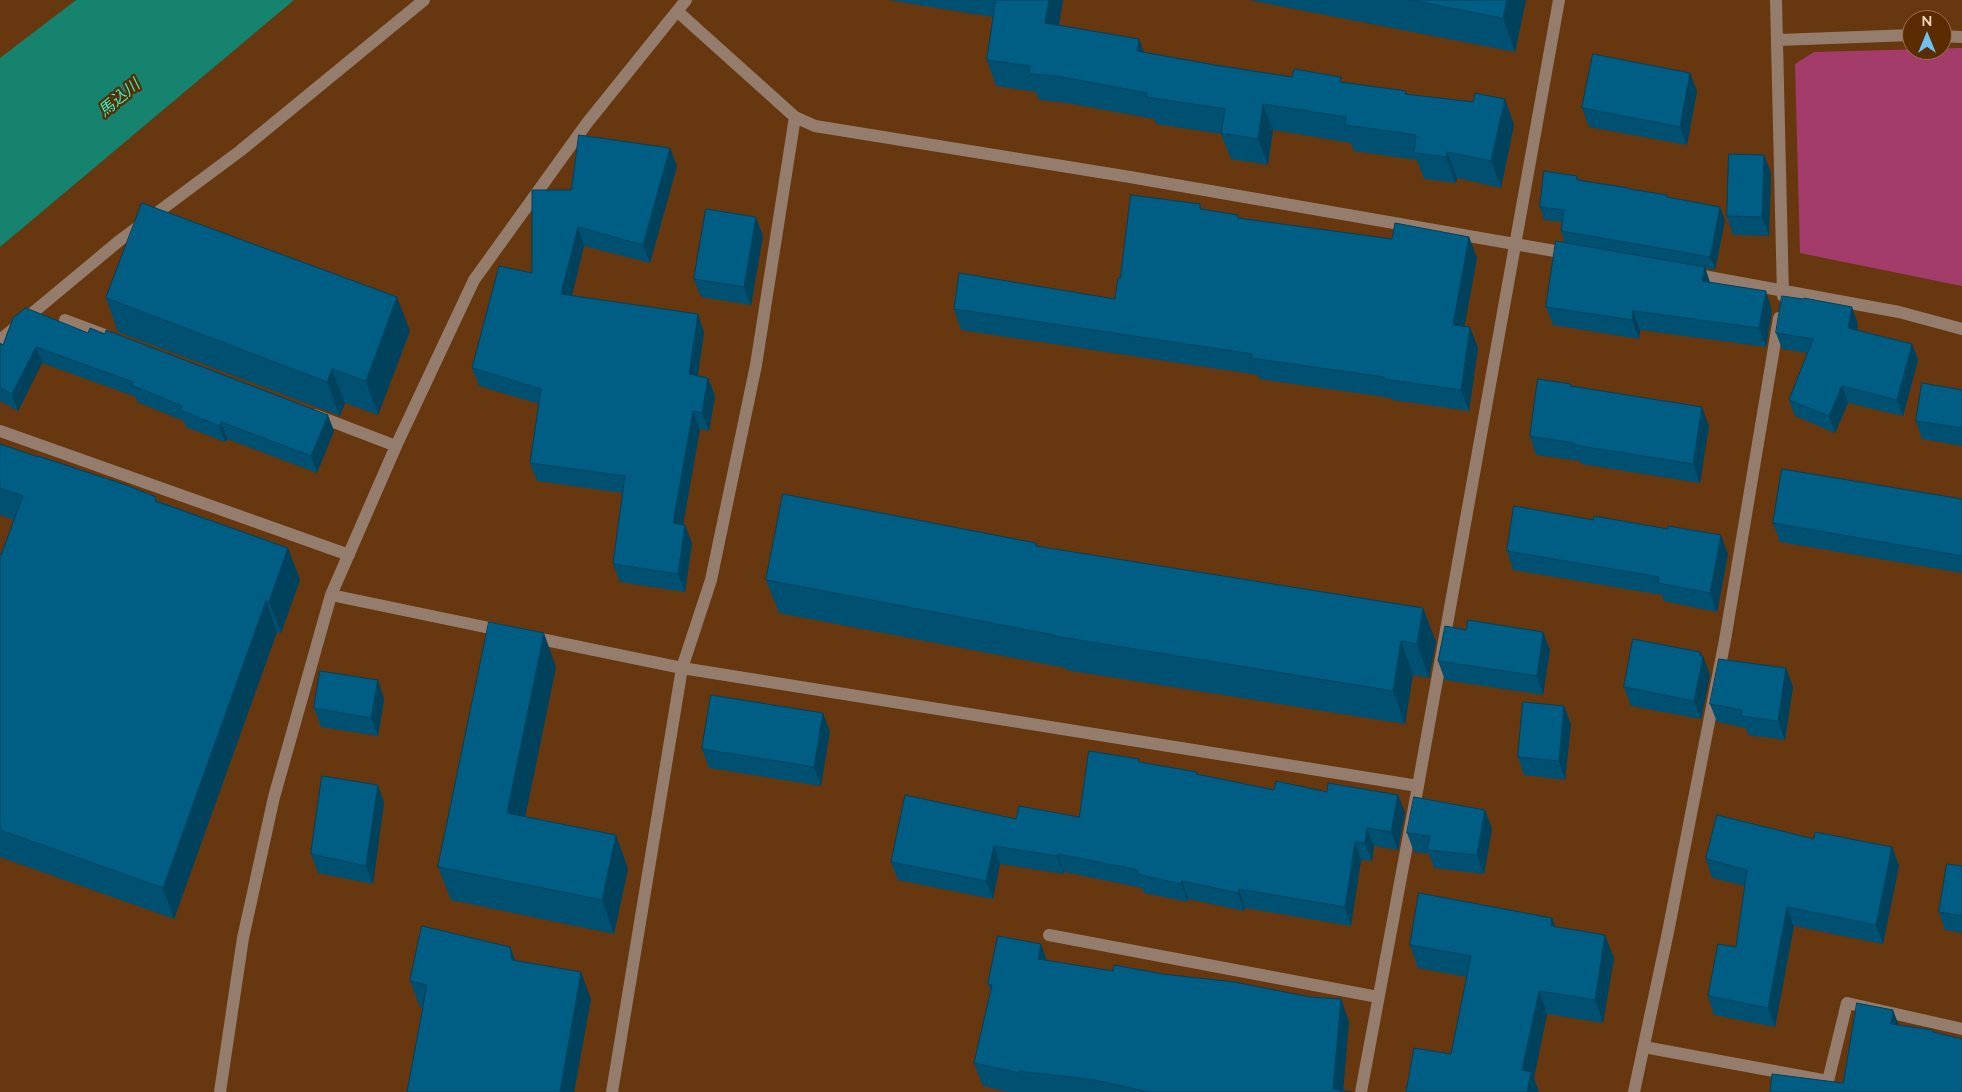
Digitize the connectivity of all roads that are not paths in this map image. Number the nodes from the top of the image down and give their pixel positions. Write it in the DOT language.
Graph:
graph roads {
  1 [pos="424,0"];
  2 [pos="686,0"];
  3 [pos="1559,0"];
  4 [pos="1776,0"];
  5 [pos="678,11"];
  6 [pos="1902,35"];
  7 [pos="1778,40"];
  8 [pos="795,117"];
  9 [pos="1516,244"];
  10 [pos="1584,256"];
  11 [pos="1679,272"];
  12 [pos="1784,290"];
  13 [pos="65,320"];
  14 [pos="1962,329"];
  15 [pos="0,340"];
  16 [pos="120,341"];
  17 [pos="304,411"];
  18 [pos="0,431"];
  19 [pos="396,446"];
  20 [pos="348,555"];
  21 [pos="331,595"];
  22 [pos="682,668"];
  23 [pos="1418,786"];
  24 [pos="1049,935"];
  25 [pos="1378,997"];
  26 [pos="1962,1028"];
  27 [pos="1644,1047"];
  28 [pos="220,1092"];
  29 [pos="612,1092"];
  30 [pos="1361,1092"];
  31 [pos="1634,1092"];
  1 -- 15 [label="street"];
  2 -- 5 [label="street"];
  3 -- 9 [label="street"];
  4 -- 7 [label="street"];
  5 -- 8 [label="street"];
  5 -- 19 [label="street"];
  6 -- 7 [label="street"];
  7 -- 12 [label="street"];
  8 -- 9 [label="street"];
  8 -- 22 [label="street"];
  9 -- 10 [label="street"];
  9 -- 23 [label="street"];
  11 -- 12 [label="street"];
  12 -- 14 [label="street"];
  12 -- 27 [label="street"];
  13 -- 16 [label="street"];
  17 -- 19 [label="street"];
  18 -- 20 [label="street"];
  19 -- 20 [label="street"];
  20 -- 21 [label="street"];
  21 -- 22 [label="street"];
  21 -- 28 [label="street"];
  22 -- 23 [label="street"];
  22 -- 29 [label="street"];
  23 -- 25 [label="street"];
  24 -- 25 [label="street"];
  25 -- 30 [label="street"];
  26 -- 27 [label="street"];
  27 -- 31 [label="street"];
}
